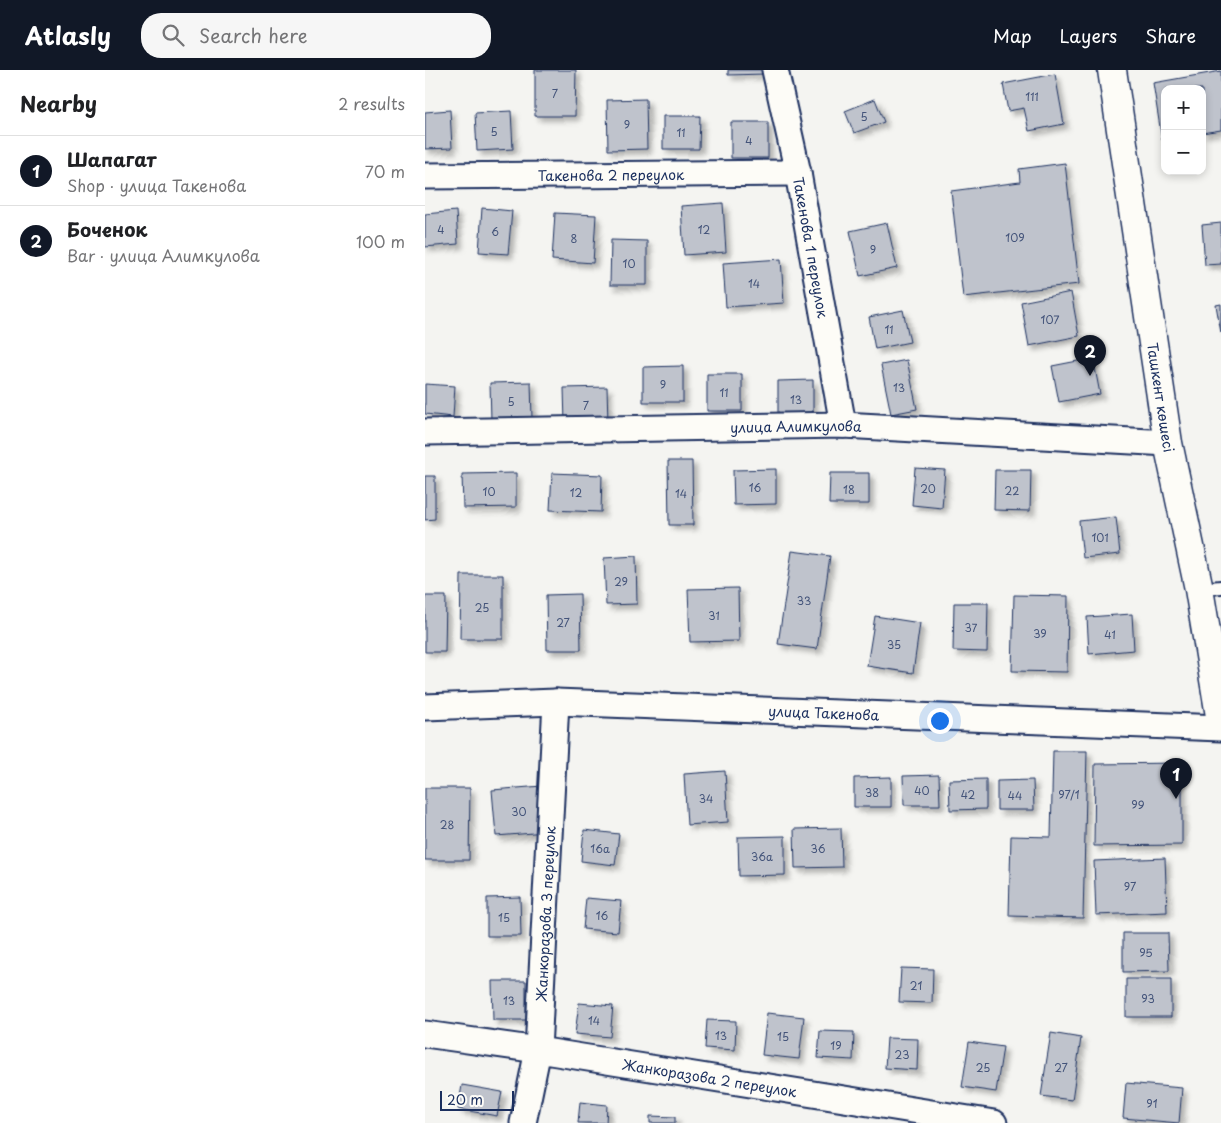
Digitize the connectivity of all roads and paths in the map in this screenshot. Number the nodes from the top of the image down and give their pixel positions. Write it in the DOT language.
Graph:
graph roads {
  1 [pos="775,70"];
  2 [pos="1112,70"];
  3 [pos="797,173"];
  4 [pos="425,176"];
  5 [pos="843,425"];
  6 [pos="425,432"];
  7 [pos="1168,443"];
  8 [pos="1210,588"];
  9 [pos="556,702"];
  10 [pos="425,707"];
  11 [pos="1221,722"];
  12 [pos="1221,728"];
  13 [pos="425,1034"];
  14 [pos="538,1050"];
  15 [pos="523,1123"];
  16 [pos="994,1123"];
  1 -- 3 [label="street, Такенова 1 переулок"];
  2 -- 7 [label="main road, Ташкент көшесі"];
  3 -- 4 [label="street, Такенова 2 переулок"];
  3 -- 5 [label="street, Такенова 1 переулок"];
  5 -- 6 [label="street, улица Алимкулова"];
  5 -- 7 [label="street, улица Алимкулова"];
  7 -- 8 [label="main road, Ташкент көшесі"];
  8 -- 11 [label="main road, Ташкент көшесі"];
  9 -- 10 [label="street, улица Такенова"];
  9 -- 12 [label="street, улица Такенова"];
  9 -- 14 [label="street, Жанкоразова 3 переулок"];
  13 -- 14 [label="street, Жанкоразова 2 переулок"];
  14 -- 15 [label="street, Жанкоразова 3 переулок"];
  14 -- 16 [label="street, Жанкоразова 2 переулок"];
}
